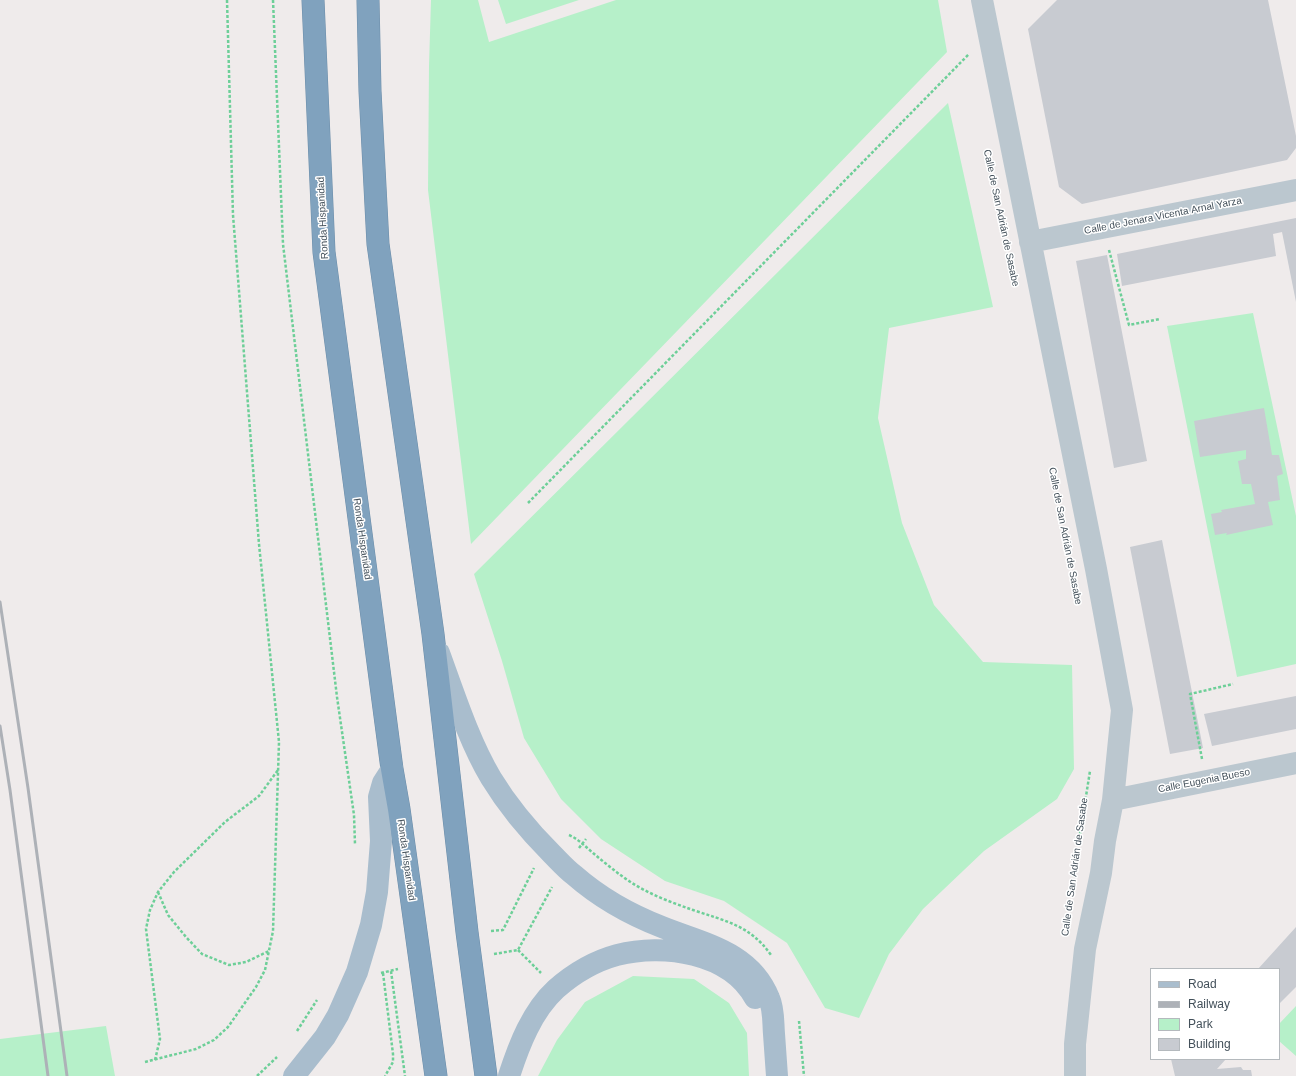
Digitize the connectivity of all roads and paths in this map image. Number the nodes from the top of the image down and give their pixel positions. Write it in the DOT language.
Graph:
graph roads {
  1 [pos="227,0"];
  2 [pos="273,0"];
  3 [pos="313,0"];
  4 [pos="368,0"];
  5 [pos="982,0"];
  6 [pos="989,36"];
  7 [pos="966,49"];
  8 [pos="968,56"];
  9 [pos="969,64"];
  10 [pos="1296,190"];
  11 [pos="1030,242"];
  12 [pos="1107,244"];
  13 [pos="1160,319"];
  14 [pos="528,503"];
  15 [pos="433,634"];
  16 [pos="1232,684"];
  17 [pos="1296,763"];
  18 [pos="1091,766"];
  19 [pos="278,769"];
  20 [pos="392,769"];
  21 [pos="1206,781"];
  22 [pos="1113,800"];
  23 [pos="1079,840"];
  24 [pos="1078,847"];
  25 [pos="355,850"];
  26 [pos="1074,878"];
  27 [pos="158,892"];
  28 [pos="364,950"];
  29 [pos="518,950"];
  30 [pos="270,951"];
  31 [pos="391,971"];
  32 [pos="556,989"];
  33 [pos="321,994"];
  34 [pos="296,1033"];
  35 [pos="774,1033"];
  36 [pos="277,1056"];
  37 [pos="154,1060"];
  38 [pos="146,1062"];
  39 [pos="257,1076"];
  40 [pos="294,1076"];
  41 [pos="385,1076"];
  42 [pos="405,1076"];
  43 [pos="436,1076"];
  44 [pos="486,1076"];
  45 [pos="509,1076"];
  46 [pos="777,1076"];
  47 [pos="1075,1076"];
  1 -- 19 [label="path"];
  2 -- 25 [label="path"];
  3 -- 20 [label="highway, Ronda Hispanidad"];
  4 -- 15 [label="highway"];
  5 -- 6 [label="street"];
  6 -- 8 [label="path"];
  6 -- 11 [label="street"];
  7 -- 8 [label="path"];
  8 -- 9 [label="path"];
  8 -- 14 [label="path"];
  10 -- 11 [label="street, Calle de Jenara Vicenta Arnal Yarza"];
  11 -- 22 [label="street"];
  12 -- 13 [label="path"];
  15 -- 35 [label="main road"];
  15 -- 44 [label="highway"];
  16 -- 21 [label="path"];
  17 -- 21 [label="street, Calle Eugenia Bueso"];
  18 -- 23 [label="path, Calle de San Adrián de Sasabe"];
  19 -- 27 [label="path"];
  19 -- 30 [label="path"];
  20 -- 28 [label="main road"];
  20 -- 43 [label="highway, Ronda Hispanidad"];
  21 -- 22 [label="street, Calle Eugenia Bueso"];
  22 -- 47 [label="street"];
  24 -- 26 [label="path, Calle de San Adrián de Sasabe"];
  27 -- 30 [label="path"];
  27 -- 37 [label="path"];
  28 -- 40 [label="main road"];
  28 -- 41 [label="path"];
  29 -- 32 [label="path"];
  30 -- 37 [label="path"];
  31 -- 42 [label="path"];
  32 -- 35 [label="main road"];
  32 -- 45 [label="main road"];
  33 -- 34 [label="path"];
  35 -- 46 [label="main road"];
  36 -- 39 [label="path"];
  37 -- 38 [label="path"];
}
